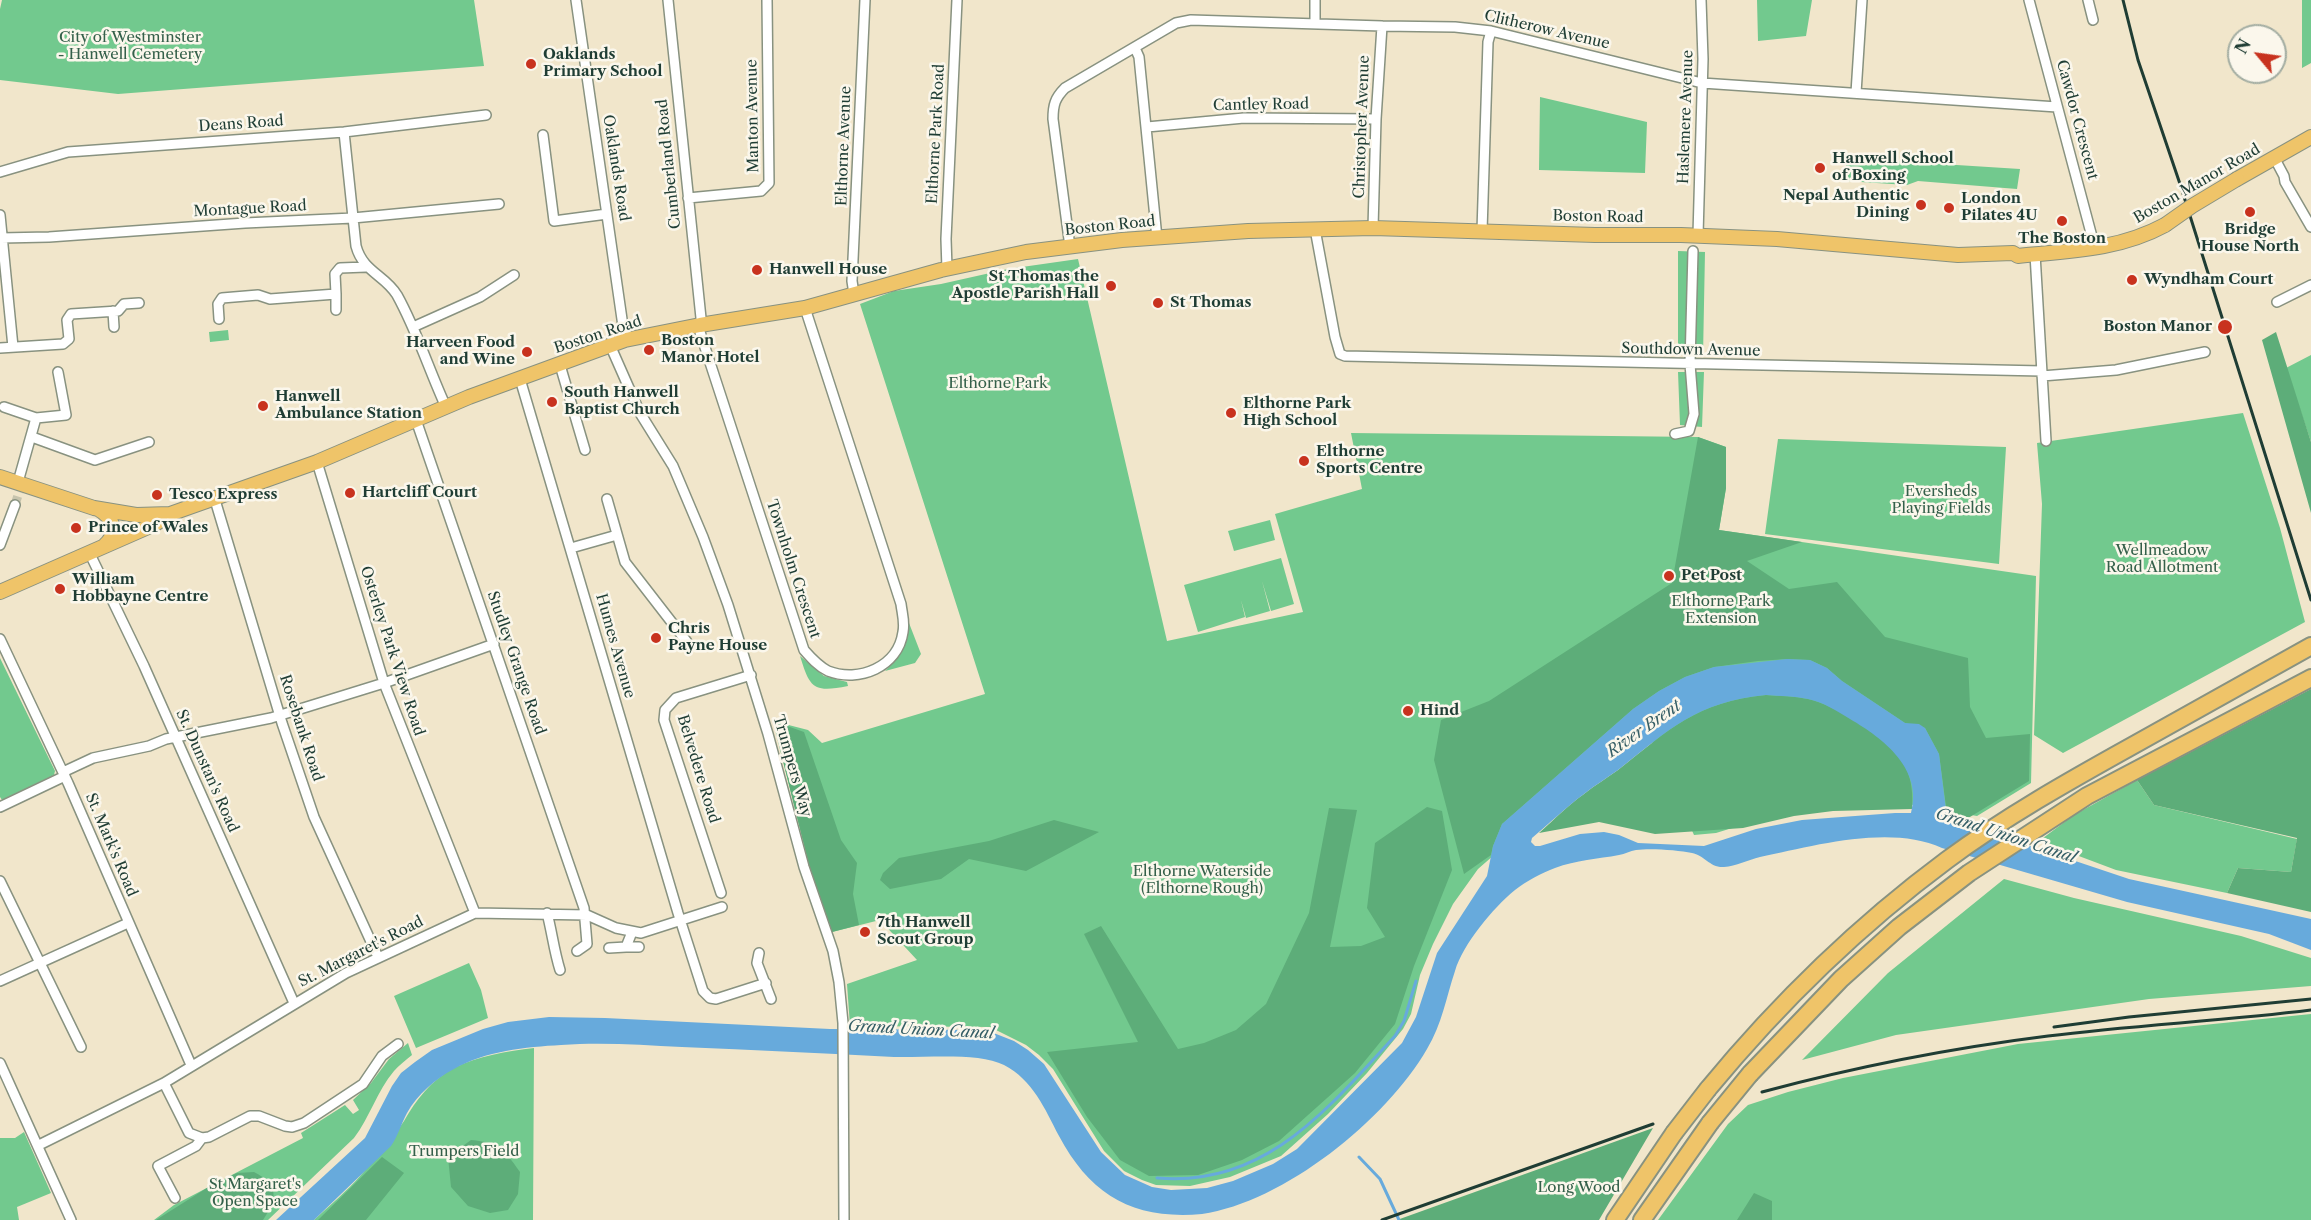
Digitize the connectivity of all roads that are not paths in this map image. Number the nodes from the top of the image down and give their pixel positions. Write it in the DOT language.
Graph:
graph roads {
  1 [pos="576,0"];
  2 [pos="668,0"];
  3 [pos="767,0"];
  4 [pos="865,0"];
  5 [pos="957,0"];
  6 [pos="1315,0"];
  7 [pos="1701,0"];
  8 [pos="1862,0"];
  9 [pos="2029,0"];
  10 [pos="2088,0"];
  11 [pos="2094,20"];
  12 [pos="1315,24"];
  13 [pos="1382,27"];
  14 [pos="1491,31"];
  15 [pos="1135,48"];
  16 [pos="1702,83"];
  17 [pos="1856,93"];
  18 [pos="2057,107"];
  19 [pos="486,115"];
  20 [pos="1376,119"];
  21 [pos="1147,127"];
  22 [pos="344,132"];
  23 [pos="543,135"];
  24 [pos="2311,137"];
  25 [pos="2274,159"];
  26 [pos="0,172"];
  27 [pos="688,198"];
  28 [pos="499,204"];
  29 [pos="607,214"];
  30 [pos="0,215"];
  31 [pos="353,218"];
  32 [pos="2311,227"];
  33 [pos="1373,228"];
  34 [pos="1315,229"];
  35 [pos="1482,231"];
  36 [pos="1698,236"];
  37 [pos="1,238"];
  38 [pos="1157,238"];
  39 [pos="1070,247"];
  40 [pos="2095,248"];
  41 [pos="1693,251"];
  42 [pos="2035,254"];
  43 [pos="366,267"];
  44 [pos="947,268"];
  45 [pos="514,276"];
  46 [pos="2311,285"];
  47 [pos="336,294"];
  48 [pos="854,294"];
  49 [pos="2277,302"];
  50 [pos="139,303"];
  51 [pos="805,308"];
  52 [pos="336,310"];
  53 [pos="113,311"];
  54 [pos="219,319"];
  55 [pos="700,325"];
  56 [pos="114,327"];
  57 [pos="413,327"];
  58 [pos="625,340"];
  59 [pos="610,345"];
  60 [pos="13,347"];
  61 [pos="0,348"];
  62 [pos="2205,352"];
  63 [pos="560,364"];
  64 [pos="1690,364"];
  65 [pos="58,372"];
  66 [pos="2042,374"];
  67 [pos="520,380"];
  68 [pos="4,407"];
  69 [pos="446,407"];
  70 [pos="36,418"];
  71 [pos="416,420"];
  72 [pos="1675,434"];
  73 [pos="32,437"];
  74 [pos="2046,441"];
  75 [pos="148,442"];
  76 [pos="585,450"];
  77 [pos="317,462"];
  78 [pos="0,477"];
  79 [pos="19,486"];
  80 [pos="607,499"];
  81 [pos="214,500"];
  82 [pos="15,505"];
  83 [pos="94,508"];
  84 [pos="170,514"];
  85 [pos="617,535"];
  86 [pos="0,544"];
  87 [pos="105,545"];
  88 [pos="572,548"];
  89 [pos="89,552"];
  90 [pos="0,592"];
  91 [pos="0,639"];
  92 [pos="687,642"];
  93 [pos="494,644"];
  94 [pos="2311,646"];
  95 [pos="751,675"];
  96 [pos="2311,678"];
  97 [pos="384,683"];
  98 [pos="280,714"];
  99 [pos="175,737"];
  100 [pos="64,774"];
  101 [pos="0,807"];
  102 [pos="0,881"];
  103 [pos="721,893"];
  104 [pos="722,907"];
  105 [pos="475,913"];
  106 [pos="547,913"];
  107 [pos="587,915"];
  108 [pos="681,921"];
  109 [pos="128,923"];
  110 [pos="632,932"];
  111 [pos="626,947"];
  112 [pos="639,947"];
  113 [pos="609,948"];
  114 [pos="576,951"];
  115 [pos="759,953"];
  116 [pos="378,957"];
  117 [pos="39,962"];
  118 [pos="560,970"];
  119 [pos="0,981"];
  120 [pos="766,983"];
  121 [pos="771,999"];
  122 [pos="294,1003"];
  123 [pos="398,1044"];
  124 [pos="81,1047"];
  125 [pos="0,1063"];
  126 [pos="191,1065"];
  127 [pos="164,1083"];
  128 [pos="202,1138"];
  129 [pos="39,1145"];
  130 [pos="175,1198"];
  131 [pos="71,1220"];
  132 [pos="844,1220"];
  133 [pos="1615,1220"];
  134 [pos="1642,1220"];
  1 -- 29 [label="street, Oaklands Road"];
  2 -- 27 [label="street, Cumberland Road"];
  3 -- 27 [label="street, Manton Avenue"];
  4 -- 48 [label="street, Elthorne Avenue"];
  5 -- 44 [label="street, Elthorne Park Road"];
  6 -- 12 [label="street"];
  7 -- 16 [label="street, Haslemere Avenue"];
  8 -- 17 [label="street"];
  9 -- 18 [label="street, Cawdor Crescent"];
  10 -- 11 [label="street"];
  12 -- 13 [label="street, Clitherow Avenue"];
  12 -- 15 [label="street, Clitherow Avenue"];
  13 -- 14 [label="street, Clitherow Avenue"];
  13 -- 20 [label="street, Christopher Avenue"];
  14 -- 16 [label="street, Clitherow Avenue"];
  14 -- 35 [label="street"];
  15 -- 21 [label="street"];
  15 -- 39 [label="street, Clitherow Avenue"];
  16 -- 17 [label="street, Clitherow Avenue"];
  16 -- 36 [label="street, Haslemere Avenue"];
  17 -- 18 [label="street, Clitherow Avenue"];
  18 -- 40 [label="street, Cawdor Crescent"];
  19 -- 22 [label="street, Deans Road"];
  20 -- 21 [label="street, Cantley Road"];
  20 -- 33 [label="street, Christopher Avenue"];
  21 -- 38 [label="street"];
  22 -- 26 [label="street, Deans Road"];
  22 -- 31 [label="street"];
  23 -- 29 [label="street"];
  24 -- 25 [label="main road, Boston Manor Road"];
  25 -- 32 [label="street"];
  25 -- 40 [label="main road, Boston Manor Road, bridge"];
  27 -- 55 [label="street, Cumberland Road"];
  28 -- 31 [label="street, Montague Road"];
  29 -- 58 [label="street, Oaklands Road"];
  30 -- 37 [label="street"];
  31 -- 37 [label="street, Montague Road"];
  31 -- 43 [label="street"];
  33 -- 34 [label="main road, Boston Road"];
  33 -- 35 [label="main road, Boston Road"];
  34 -- 38 [label="main road, Boston Road"];
  34 -- 64 [label="street, Southdown Avenue"];
  35 -- 36 [label="main road, Boston Road"];
  36 -- 42 [label="main road, Boston Road"];
  37 -- 60 [label="street"];
  38 -- 39 [label="main road, Boston Road"];
  39 -- 44 [label="main road, Boston Road"];
  40 -- 42 [label="main road, Boston Road"];
  41 -- 64 [label="street"];
  42 -- 66 [label="street"];
  43 -- 47 [label="street"];
  43 -- 57 [label="street"];
  44 -- 48 [label="main road, Boston Road"];
  45 -- 57 [label="street"];
  46 -- 49 [label="street"];
  47 -- 52 [label="street"];
  47 -- 54 [label="street"];
  48 -- 51 [label="main road, Boston Road"];
  50 -- 53 [label="street"];
  51 -- 55 [label="main road, Boston Road"];
  51 -- 55 [label="street, Townholm Crescent"];
  53 -- 56 [label="street"];
  53 -- 60 [label="street"];
  55 -- 58 [label="main road, Boston Road"];
  57 -- 69 [label="street"];
  58 -- 59 [label="main road, Boston Road"];
  59 -- 63 [label="main road, Boston Road"];
  59 -- 95 [label="street, Trumpers Way"];
  60 -- 61 [label="street"];
  62 -- 66 [label="street, Southdown Avenue"];
  63 -- 67 [label="main road, Boston Road"];
  63 -- 76 [label="street"];
  64 -- 66 [label="street, Southdown Avenue"];
  64 -- 72 [label="street"];
  65 -- 70 [label="street"];
  66 -- 74 [label="street"];
  67 -- 69 [label="main road, Boston Road"];
  67 -- 88 [label="street, Humes Avenue"];
  68 -- 70 [label="street"];
  69 -- 71 [label="main road, Boston Road"];
  70 -- 73 [label="street"];
  71 -- 77 [label="main road, Boston Road"];
  71 -- 93 [label="street, Studley Grange Road"];
  73 -- 75 [label="street"];
  73 -- 79 [label="street"];
  77 -- 81 [label="main road, Boston Road"];
  77 -- 97 [label="street, Osterley Park View Road"];
  78 -- 79 [label="main road, Boston Road"];
  79 -- 83 [label="main road, Boston Road"];
  80 -- 85 [label="street"];
  81 -- 84 [label="main road, Boston Road"];
  81 -- 98 [label="street, Rosebank Road"];
  82 -- 86 [label="street"];
  83 -- 84 [label="main road, Boston Road"];
  83 -- 87 [label="main road, Boston Road"];
  84 -- 87 [label="main road, Boston Road"];
  85 -- 88 [label="street"];
  85 -- 92 [label="street"];
  87 -- 89 [label="main road"];
  88 -- 108 [label="street, Humes Avenue"];
  89 -- 90 [label="main road"];
  89 -- 99 [label="street, St. Dunstan's Road"];
  91 -- 100 [label="street, St. Mark's Road"];
  93 -- 97 [label="street"];
  93 -- 107 [label="street, Studley Grange Road"];
  94 -- 133 [label="highway, bridge"];
  95 -- 103 [label="street, Belvedere Road"];
  95 -- 132 [label="street, Trumpers Way"];
  96 -- 134 [label="highway, bridge"];
  97 -- 98 [label="street"];
  97 -- 105 [label="street, Osterley Park View Road"];
  98 -- 99 [label="street"];
  98 -- 116 [label="street, Rosebank Road"];
  99 -- 100 [label="street"];
  99 -- 122 [label="street, St. Dunstan's Road"];
  100 -- 101 [label="street"];
  100 -- 109 [label="street, St. Mark's Road"];
  102 -- 117 [label="street"];
  104 -- 108 [label="street"];
  105 -- 106 [label="street, St. Margaret's Road"];
  105 -- 116 [label="street, St. Margaret's Road"];
  106 -- 107 [label="street, St. Margaret's Road"];
  106 -- 118 [label="street"];
  107 -- 110 [label="street, St. Margaret's Road"];
  107 -- 114 [label="street"];
  108 -- 110 [label="street"];
  108 -- 120 [label="street, Humes Avenue"];
  109 -- 117 [label="street"];
  109 -- 126 [label="street, St. Mark's Road"];
  110 -- 111 [label="street"];
  111 -- 112 [label="street"];
  111 -- 113 [label="street"];
  115 -- 120 [label="street"];
  116 -- 122 [label="street, St. Margaret's Road"];
  117 -- 119 [label="street"];
  117 -- 124 [label="street"];
  120 -- 121 [label="street"];
  122 -- 126 [label="street, St. Margaret's Road"];
  123 -- 128 [label="street"];
  125 -- 129 [label="street"];
  126 -- 127 [label="street, St. Margaret's Road"];
  127 -- 128 [label="street"];
  127 -- 129 [label="street, St. Margaret's Road"];
  128 -- 130 [label="street"];
  129 -- 131 [label="street"];
}
